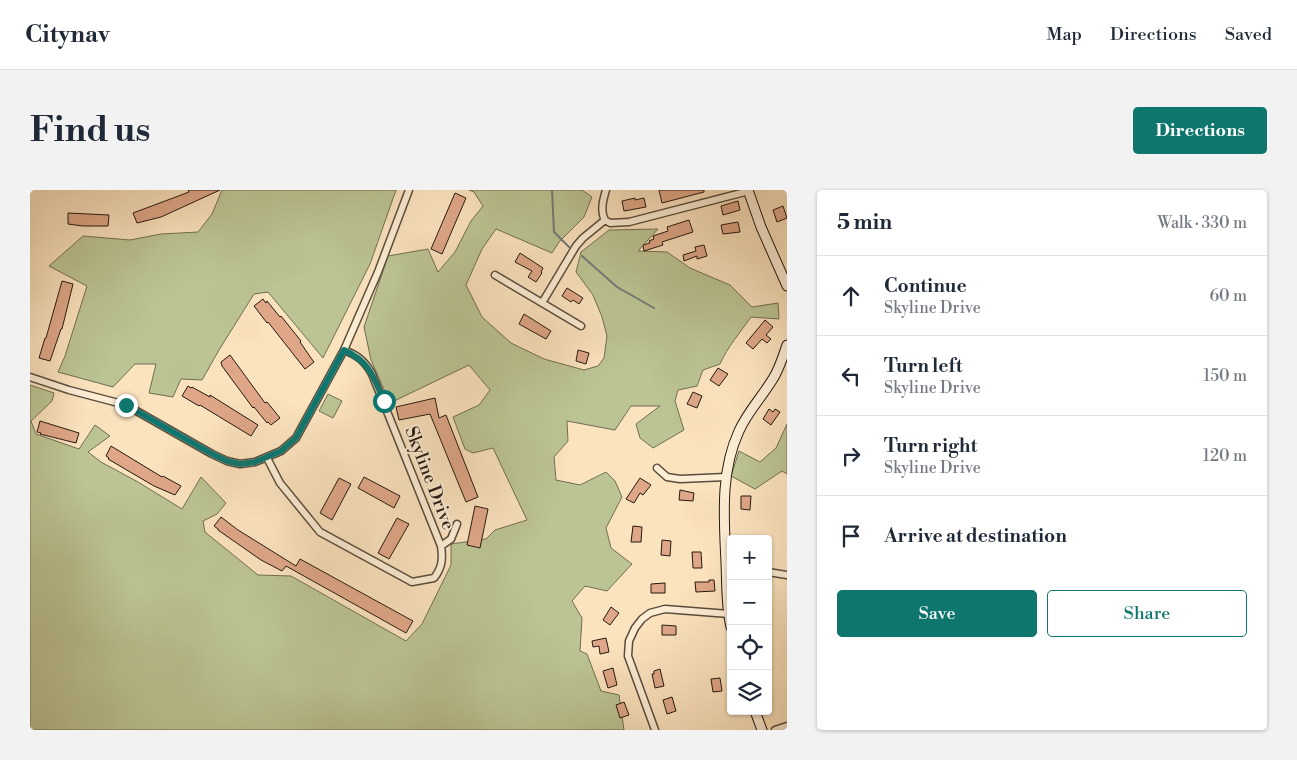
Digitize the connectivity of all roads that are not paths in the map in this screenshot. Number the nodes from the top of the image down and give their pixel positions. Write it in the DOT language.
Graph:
graph roads {
  1 [pos="409,190"];
  2 [pos="606,190"];
  3 [pos="749,191"];
  4 [pos="605,220"];
  5 [pos="495,275"];
  6 [pos="787,286"];
  7 [pos="542,303"];
  8 [pos="581,326"];
  9 [pos="787,345"];
  10 [pos="344,350"];
  11 [pos="30,377"];
  12 [pos="267,458"];
  13 [pos="657,468"];
  14 [pos="726,477"];
  15 [pos="456,524"];
  16 [pos="441,546"];
  17 [pos="727,553"];
  18 [pos="772,573"];
  19 [pos="787,575"];
  20 [pos="727,614"];
  21 [pos="756,715"];
  22 [pos="787,726"];
  23 [pos="655,730"];
  24 [pos="762,730"];
  25 [pos="775,730"];
  1 -- 10 [label="street"];
  2 -- 4 [label="street"];
  3 -- 4 [label="street"];
  3 -- 6 [label="street"];
  4 -- 7 [label="street"];
  5 -- 7 [label="street"];
  7 -- 8 [label="street"];
  9 -- 14 [label="street"];
  10 -- 12 [label="street"];
  10 -- 16 [label="street, Skyline Drive"];
  11 -- 12 [label="street"];
  12 -- 16 [label="street, Skyline Drive"];
  13 -- 14 [label="street"];
  14 -- 17 [label="street"];
  15 -- 16 [label="street, Skyline Drive"];
  18 -- 19 [label="street"];
  20 -- 23 [label="street"];
  21 -- 24 [label="street"];
  22 -- 25 [label="street"];
}
